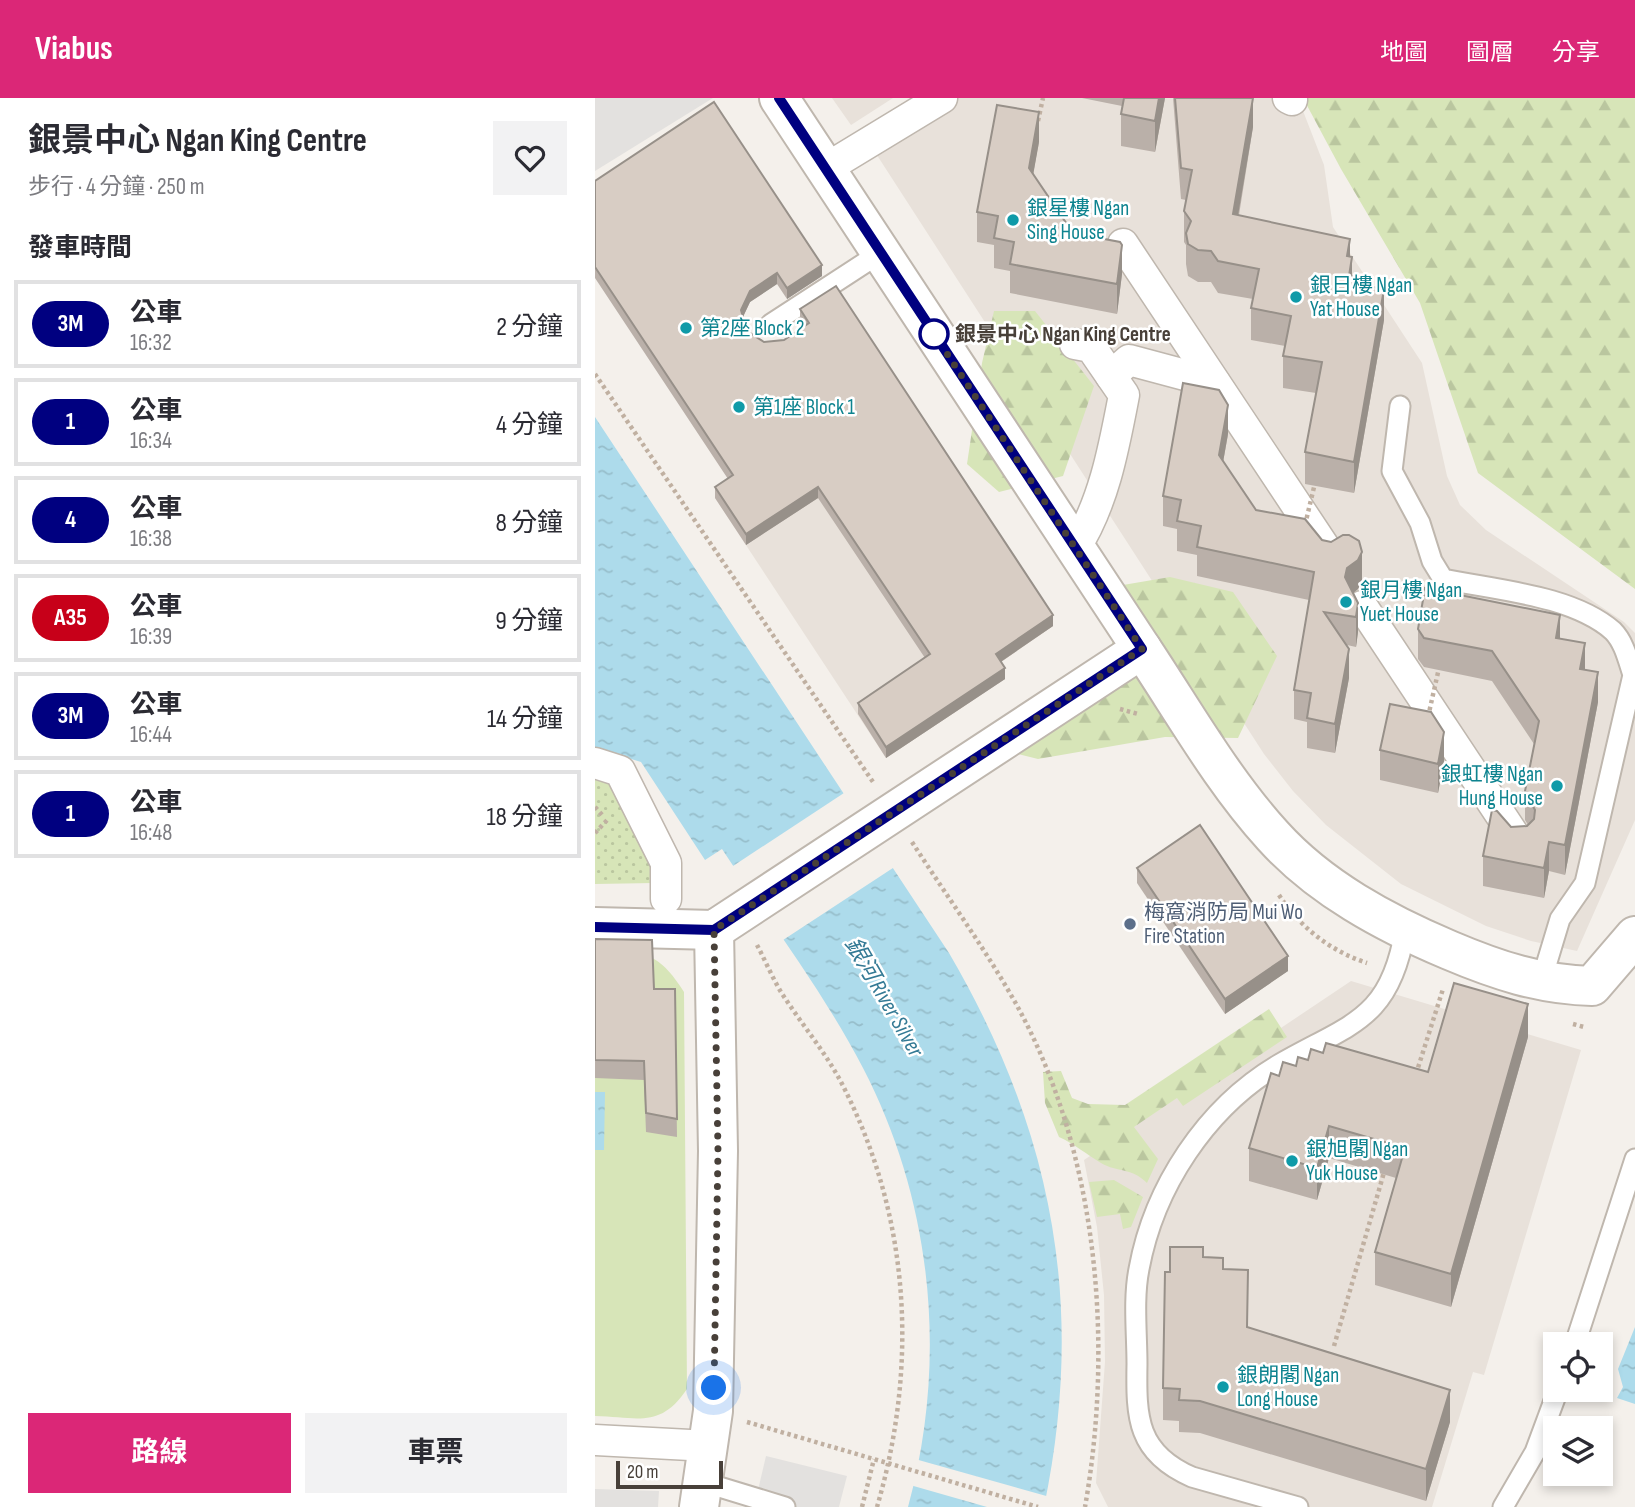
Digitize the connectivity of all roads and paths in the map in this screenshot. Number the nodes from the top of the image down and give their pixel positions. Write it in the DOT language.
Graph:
graph roads {
  1 [pos="779,98"];
  2 [pos="942,98"];
  3 [pos="1043,98"];
  4 [pos="1037,123"];
  5 [pos="825,169"];
  6 [pos="1123,244"];
  7 [pos="880,253"];
  8 [pos="771,324"];
  9 [pos="1075,344"];
  10 [pos="595,374"];
  11 [pos="1111,376"];
  12 [pos="1215,383"];
  13 [pos="1400,406"];
  14 [pos="1315,482"];
  15 [pos="1304,531"];
  16 [pos="1075,548"];
  17 [pos="1329,554"];
  18 [pos="1362,606"];
  19 [pos="1142,649"];
  20 [pos="1440,665"];
  21 [pos="1427,719"];
  22 [pos="595,764"];
  23 [pos="887,817"];
  24 [pos="1518,841"];
  25 [pos="666,899"];
  26 [pos="595,928"];
  27 [pos="736,928"];
  28 [pos="1405,930"];
  29 [pos="1635,936"];
  30 [pos="1541,982"];
  31 [pos="1443,989"];
  32 [pos="1415,1078"];
  33 [pos="1635,1159"];
  34 [pos="1386,1166"];
  35 [pos="1579,1332"];
  36 [pos="1333,1346"];
  37 [pos="1554,1402"];
  38 [pos="711,1428"];
  39 [pos="595,1440"];
  40 [pos="874,1459"];
  41 [pos="890,1463"];
  42 [pos="701,1495"];
  43 [pos="785,1507"];
  44 [pos="862,1507"];
  45 [pos="877,1507"];
  46 [pos="1038,1507"];
  47 [pos="1085,1507"];
  48 [pos="1299,1507"];
  49 [pos="1503,1507"];
  1 -- 5 [label="street"];
  2 -- 5 [label="street"];
  3 -- 4 [label="path"];
  5 -- 7 [label="street"];
  6 -- 12 [label="street"];
  7 -- 8 [label="lane"];
  7 -- 16 [label="street"];
  9 -- 11 [label="street"];
  10 -- 23 [label="path"];
  11 -- 12 [label="street"];
  11 -- 16 [label="street"];
  12 -- 17 [label="street"];
  13 -- 30 [label="lane"];
  14 -- 15 [label="path, bridge"];
  16 -- 19 [label="street"];
  18 -- 24 [label="street"];
  19 -- 23 [label="street"];
  19 -- 28 [label="street"];
  20 -- 21 [label="path, bridge"];
  22 -- 25 [label="street"];
  23 -- 27 [label="street"];
  23 -- 47 [label="path"];
  26 -- 27 [label="street"];
  27 -- 38 [label="street"];
  27 -- 41 [label="path"];
  28 -- 30 [label="street"];
  28 -- 48 [label="lane"];
  29 -- 30 [label="street"];
  31 -- 32 [label="path"];
  33 -- 35 [label="lane"];
  34 -- 36 [label="path"];
  37 -- 49 [label="lane"];
  38 -- 39 [label="street"];
  38 -- 40 [label="path"];
  38 -- 42 [label="street"];
  40 -- 41 [label="path"];
  40 -- 44 [label="path"];
  41 -- 45 [label="path"];
  41 -- 46 [label="path"];
  42 -- 43 [label="lane"];
}
